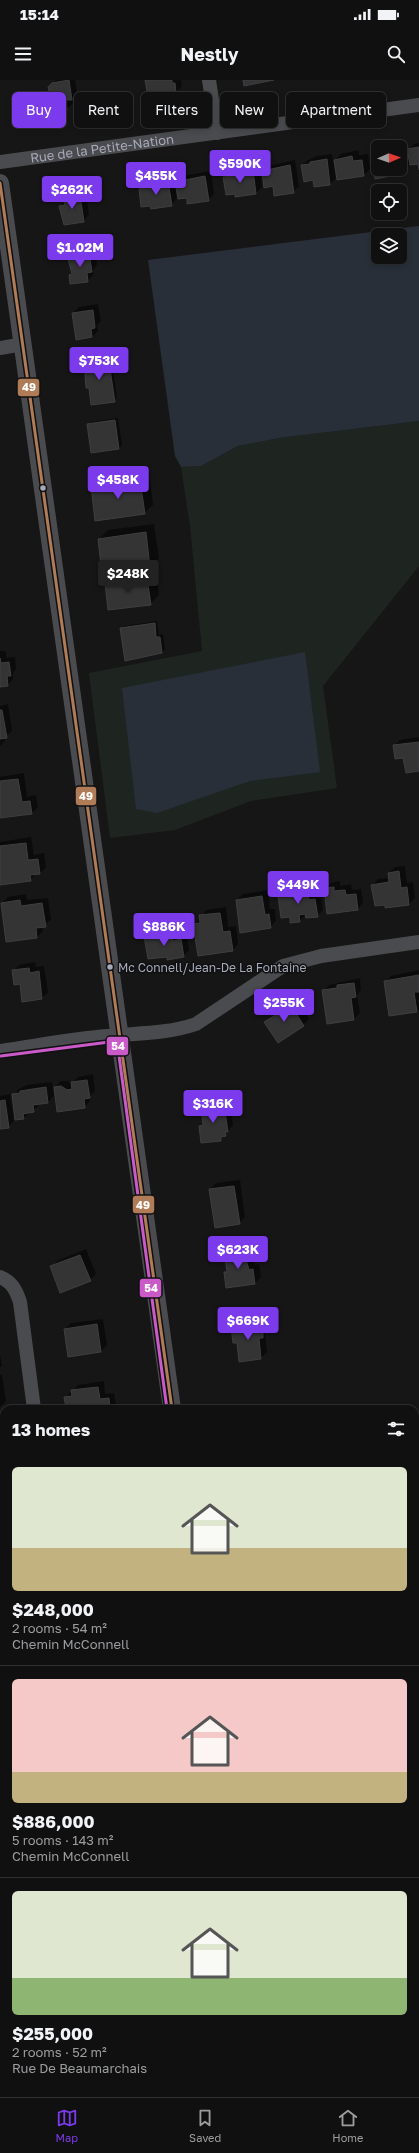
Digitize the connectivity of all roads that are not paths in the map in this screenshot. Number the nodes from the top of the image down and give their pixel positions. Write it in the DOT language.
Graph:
graph roads {
  1 [pos="209,80"];
  2 [pos="419,105"];
  3 [pos="217,133"];
  4 [pos="0,162"];
  5 [pos="0,183"];
  6 [pos="23,344"];
  7 [pos="0,348"];
  8 [pos="419,942"];
  9 [pos="121,1035"];
  10 [pos="0,1051"];
  11 [pos="0,1277"];
  12 [pos="33,1405"];
  13 [pos="171,1405"];
  1 -- 3 [label="street"];
  2 -- 3 [label="street, Rue de la Petite-Nation"];
  3 -- 4 [label="street, Rue de la Petite-Nation"];
  5 -- 6 [label="street"];
  6 -- 7 [label="street"];
  6 -- 9 [label="street"];
  8 -- 9 [label="street"];
  9 -- 10 [label="street"];
  9 -- 13 [label="street"];
  11 -- 12 [label="street"];
}
